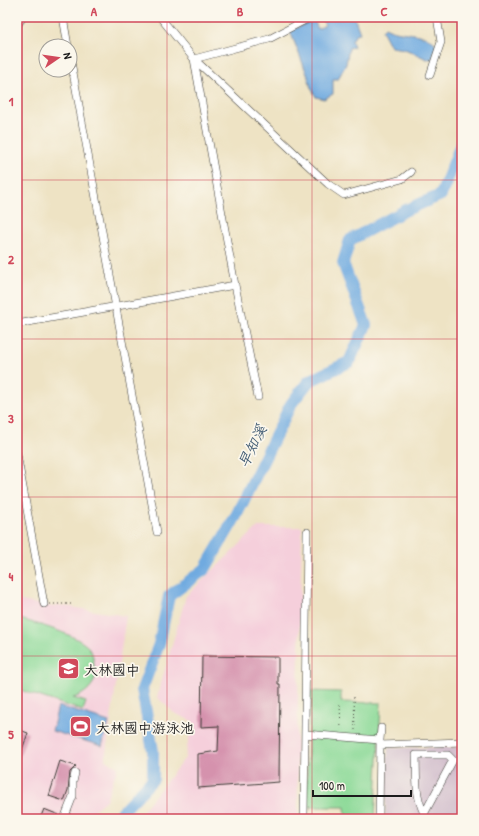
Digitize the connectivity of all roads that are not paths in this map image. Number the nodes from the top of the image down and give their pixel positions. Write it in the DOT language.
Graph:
graph roads {
  1 [pos="23,17"];
  2 [pos="63,17"];
  3 [pos="160,17"];
  4 [pos="311,17"];
  5 [pos="437,17"];
  6 [pos="17,25"];
  7 [pos="67,38"];
  8 [pos="194,59"];
  9 [pos="430,75"];
  10 [pos="74,78"];
  11 [pos="411,172"];
  12 [pos="235,285"];
  13 [pos="115,307"];
  14 [pos="17,324"];
  15 [pos="258,397"];
  16 [pos="17,454"];
  17 [pos="157,532"];
  18 [pos="307,532"];
  19 [pos="44,604"];
  20 [pos="381,728"];
  21 [pos="305,734"];
  22 [pos="380,742"];
  23 [pos="462,742"];
  24 [pos="75,773"];
  25 [pos="425,817"];
  26 [pos="64,819"];
  27 [pos="304,819"];
  28 [pos="379,819"];
  1 -- 6 [label="street"];
  2 -- 7 [label="street"];
  3 -- 8 [label="street"];
  4 -- 8 [label="street"];
  5 -- 9 [label="street"];
  8 -- 11 [label="street"];
  8 -- 12 [label="street"];
  10 -- 13 [label="street"];
  12 -- 13 [label="street"];
  12 -- 15 [label="street"];
  13 -- 14 [label="street"];
  13 -- 17 [label="street"];
  16 -- 19 [label="street"];
  18 -- 21 [label="street"];
  20 -- 22 [label="street"];
  21 -- 22 [label="street"];
  21 -- 27 [label="street"];
  22 -- 23 [label="street"];
  22 -- 28 [label="street"];
  24 -- 26 [label="street"];
  25 -- 25 [label="street"];
}
